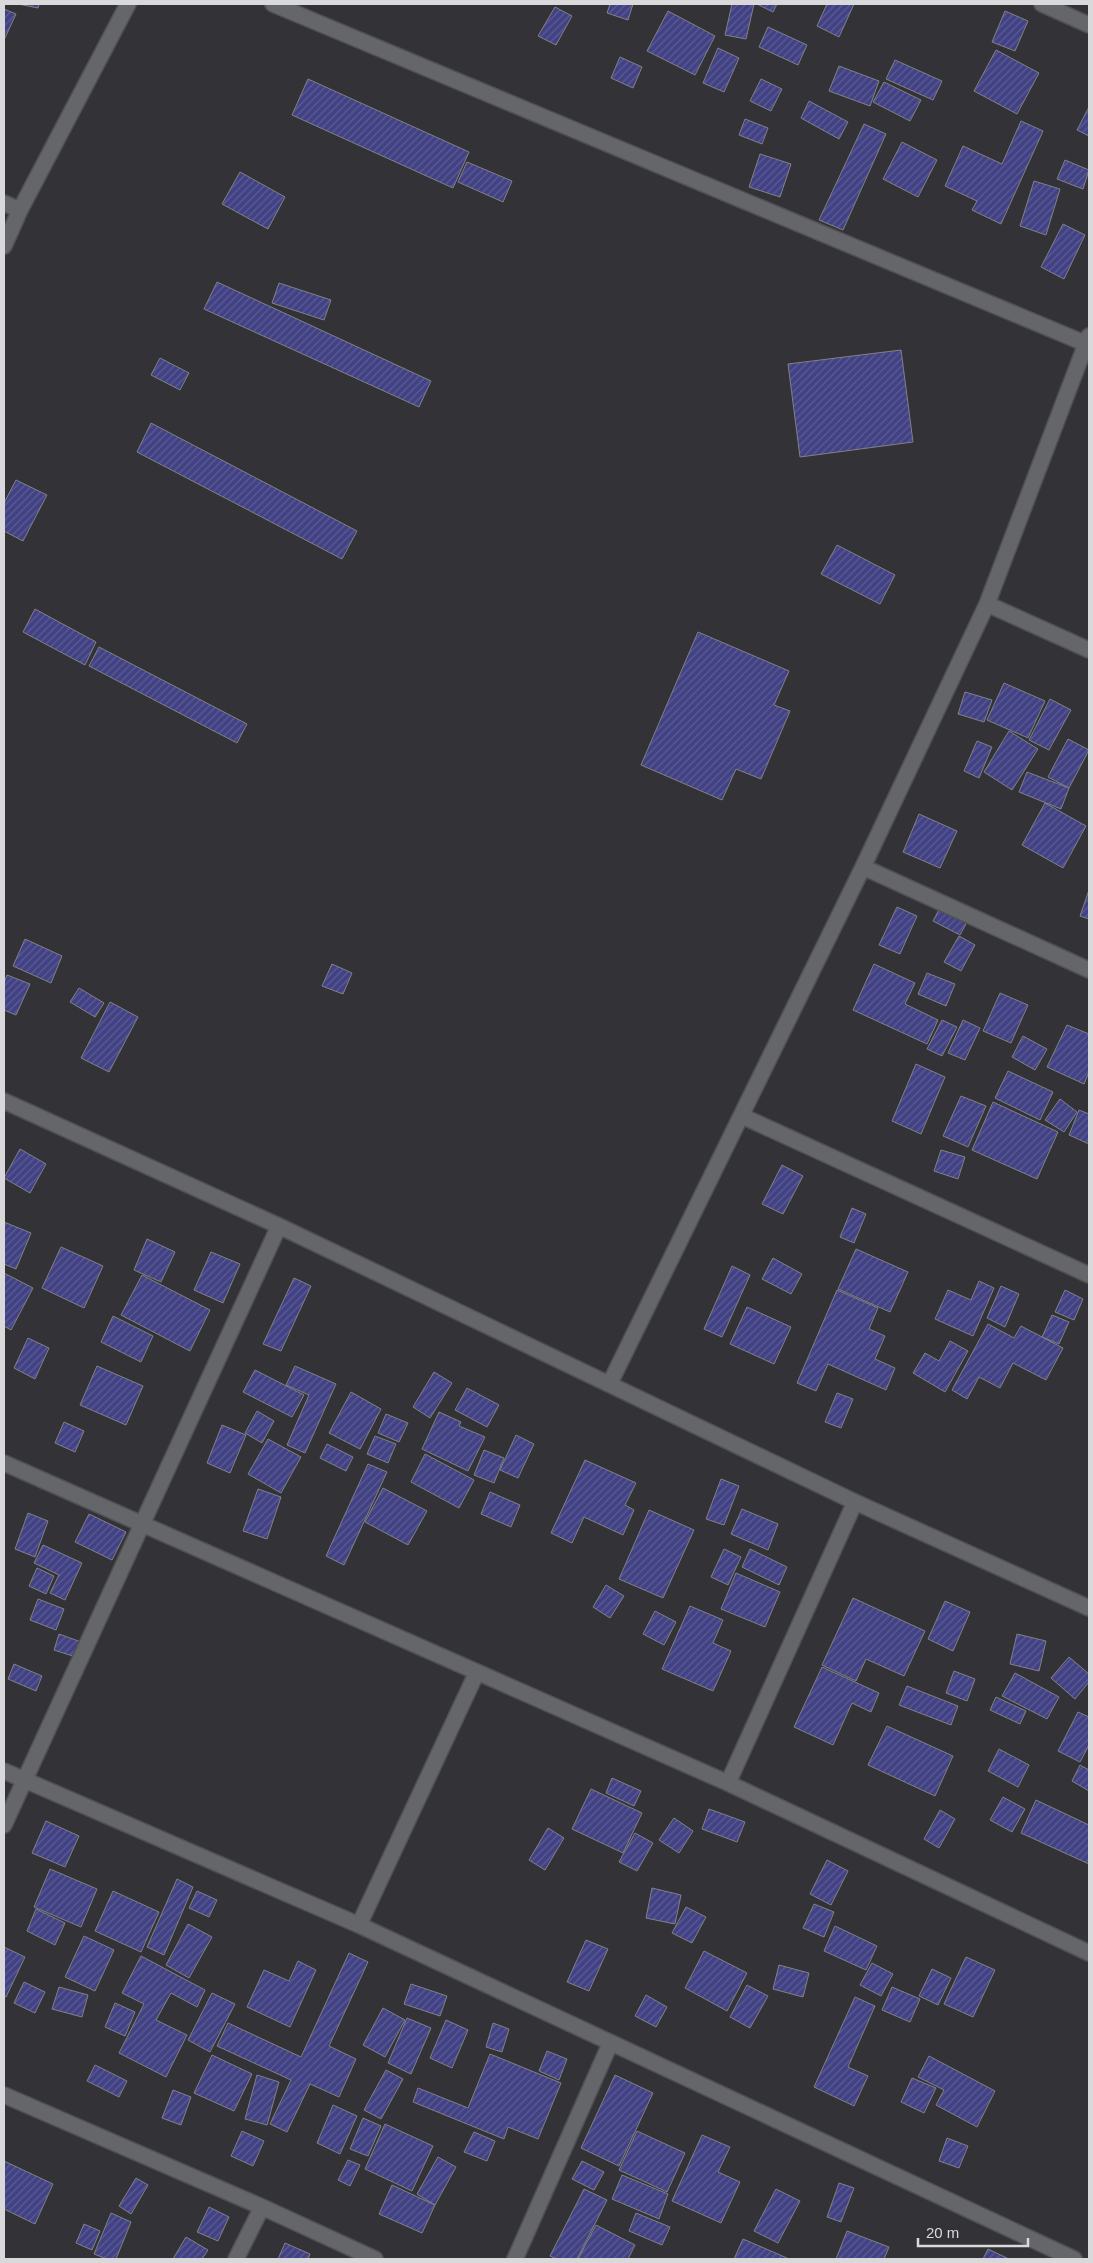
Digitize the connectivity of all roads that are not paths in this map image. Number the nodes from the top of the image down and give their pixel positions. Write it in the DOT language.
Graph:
graph roads {
  1 [pos="128,4"];
  2 [pos="273,4"];
  3 [pos="1042,4"];
  4 [pos="1089,25"];
  5 [pos="4,202"];
  6 [pos="20,210"];
  7 [pos="4,246"];
  8 [pos="1088,342"];
  9 [pos="987,604"];
  10 [pos="1089,650"];
  11 [pos="863,867"];
  12 [pos="1089,970"];
  13 [pos="4,1101"];
  14 [pos="742,1116"];
  15 [pos="279,1226"];
  16 [pos="1089,1275"];
  17 [pos="610,1383"];
  18 [pos="4,1463"];
  19 [pos="855,1502"];
  20 [pos="141,1525"];
  21 [pos="1089,1608"];
  22 [pos="477,1672"];
  23 [pos="4,1772"];
  24 [pos="25,1781"];
  25 [pos="728,1783"];
  26 [pos="4,1825"];
  27 [pos="359,1926"];
  28 [pos="1089,1953"];
  29 [pos="610,2044"];
  30 [pos="4,2095"];
  31 [pos="262,2207"];
  32 [pos="236,2259"];
  33 [pos="375,2259"];
  34 [pos="515,2259"];
  35 [pos="1074,2259"];
  1 -- 6 [label="street"];
  2 -- 8 [label="street"];
  3 -- 4 [label="street"];
  5 -- 6 [label="street"];
  6 -- 7 [label="street"];
  8 -- 9 [label="street"];
  9 -- 10 [label="street"];
  9 -- 11 [label="street"];
  11 -- 12 [label="street"];
  11 -- 14 [label="street"];
  13 -- 15 [label="street"];
  14 -- 16 [label="street"];
  14 -- 17 [label="street"];
  15 -- 17 [label="street"];
  15 -- 20 [label="street"];
  17 -- 19 [label="street"];
  18 -- 20 [label="street"];
  19 -- 21 [label="street"];
  19 -- 25 [label="street"];
  20 -- 22 [label="street"];
  20 -- 24 [label="street"];
  22 -- 25 [label="street"];
  22 -- 27 [label="street"];
  23 -- 24 [label="street"];
  24 -- 26 [label="street"];
  24 -- 27 [label="street"];
  25 -- 28 [label="street"];
  27 -- 29 [label="street"];
  29 -- 34 [label="street"];
  29 -- 35 [label="street"];
  30 -- 31 [label="street"];
  31 -- 32 [label="street"];
  31 -- 33 [label="street"];
}
